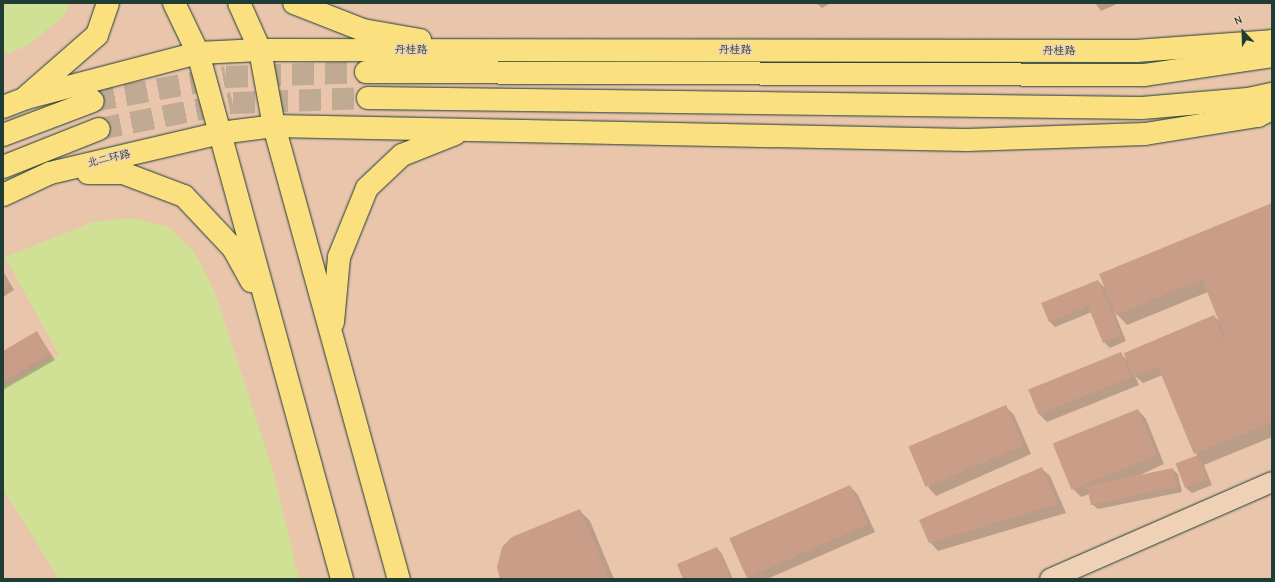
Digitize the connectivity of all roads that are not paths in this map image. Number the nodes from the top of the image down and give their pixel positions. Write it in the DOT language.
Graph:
graph roads {
  1 [pos="108,3"];
  2 [pos="174,3"];
  3 [pos="239,3"];
  4 [pos="294,3"];
  5 [pos="1272,41"];
  6 [pos="260,50"];
  7 [pos="476,50"];
  8 [pos="198,53"];
  9 [pos="1272,56"];
  10 [pos="366,72"];
  11 [pos="1272,94"];
  12 [pos="26,98"];
  13 [pos="368,98"];
  14 [pos="93,101"];
  15 [pos="3,104"];
  16 [pos="3,107"];
  17 [pos="1272,109"];
  18 [pos="274,126"];
  19 [pos="99,130"];
  20 [pos="466,130"];
  21 [pos="220,133"];
  22 [pos="3,135"];
  23 [pos="3,167"];
  24 [pos="50,172"];
  25 [pos="3,195"];
  26 [pos="269,313"];
  27 [pos="332,336"];
  28 [pos="1272,482"];
  29 [pos="342,579"];
  30 [pos="399,579"];
  31 [pos="1050,579"];
  1 -- 12 [label="main road"];
  2 -- 8 [label="main road"];
  3 -- 6 [label="main road"];
  4 -- 7 [label="main road"];
  5 -- 7 [label="main road, 丹桂路"];
  6 -- 7 [label="main road, 丹桂路"];
  6 -- 8 [label="main road, 丹桂路"];
  6 -- 18 [label="main road"];
  8 -- 12 [label="main road"];
  8 -- 21 [label="main road"];
  9 -- 10 [label="main road"];
  11 -- 13 [label="main road"];
  12 -- 15 [label="main road"];
  12 -- 16 [label="main road"];
  14 -- 22 [label="main road"];
  17 -- 20 [label="main road"];
  18 -- 20 [label="main road"];
  18 -- 21 [label="main road"];
  18 -- 27 [label="main road"];
  19 -- 23 [label="main road"];
  20 -- 27 [label="main road"];
  21 -- 24 [label="main road, 北二环路"];
  21 -- 26 [label="main road"];
  24 -- 25 [label="main road, 北二环路"];
  24 -- 26 [label="main road"];
  26 -- 29 [label="main road"];
  27 -- 30 [label="main road"];
  28 -- 31 [label="street"];
}
